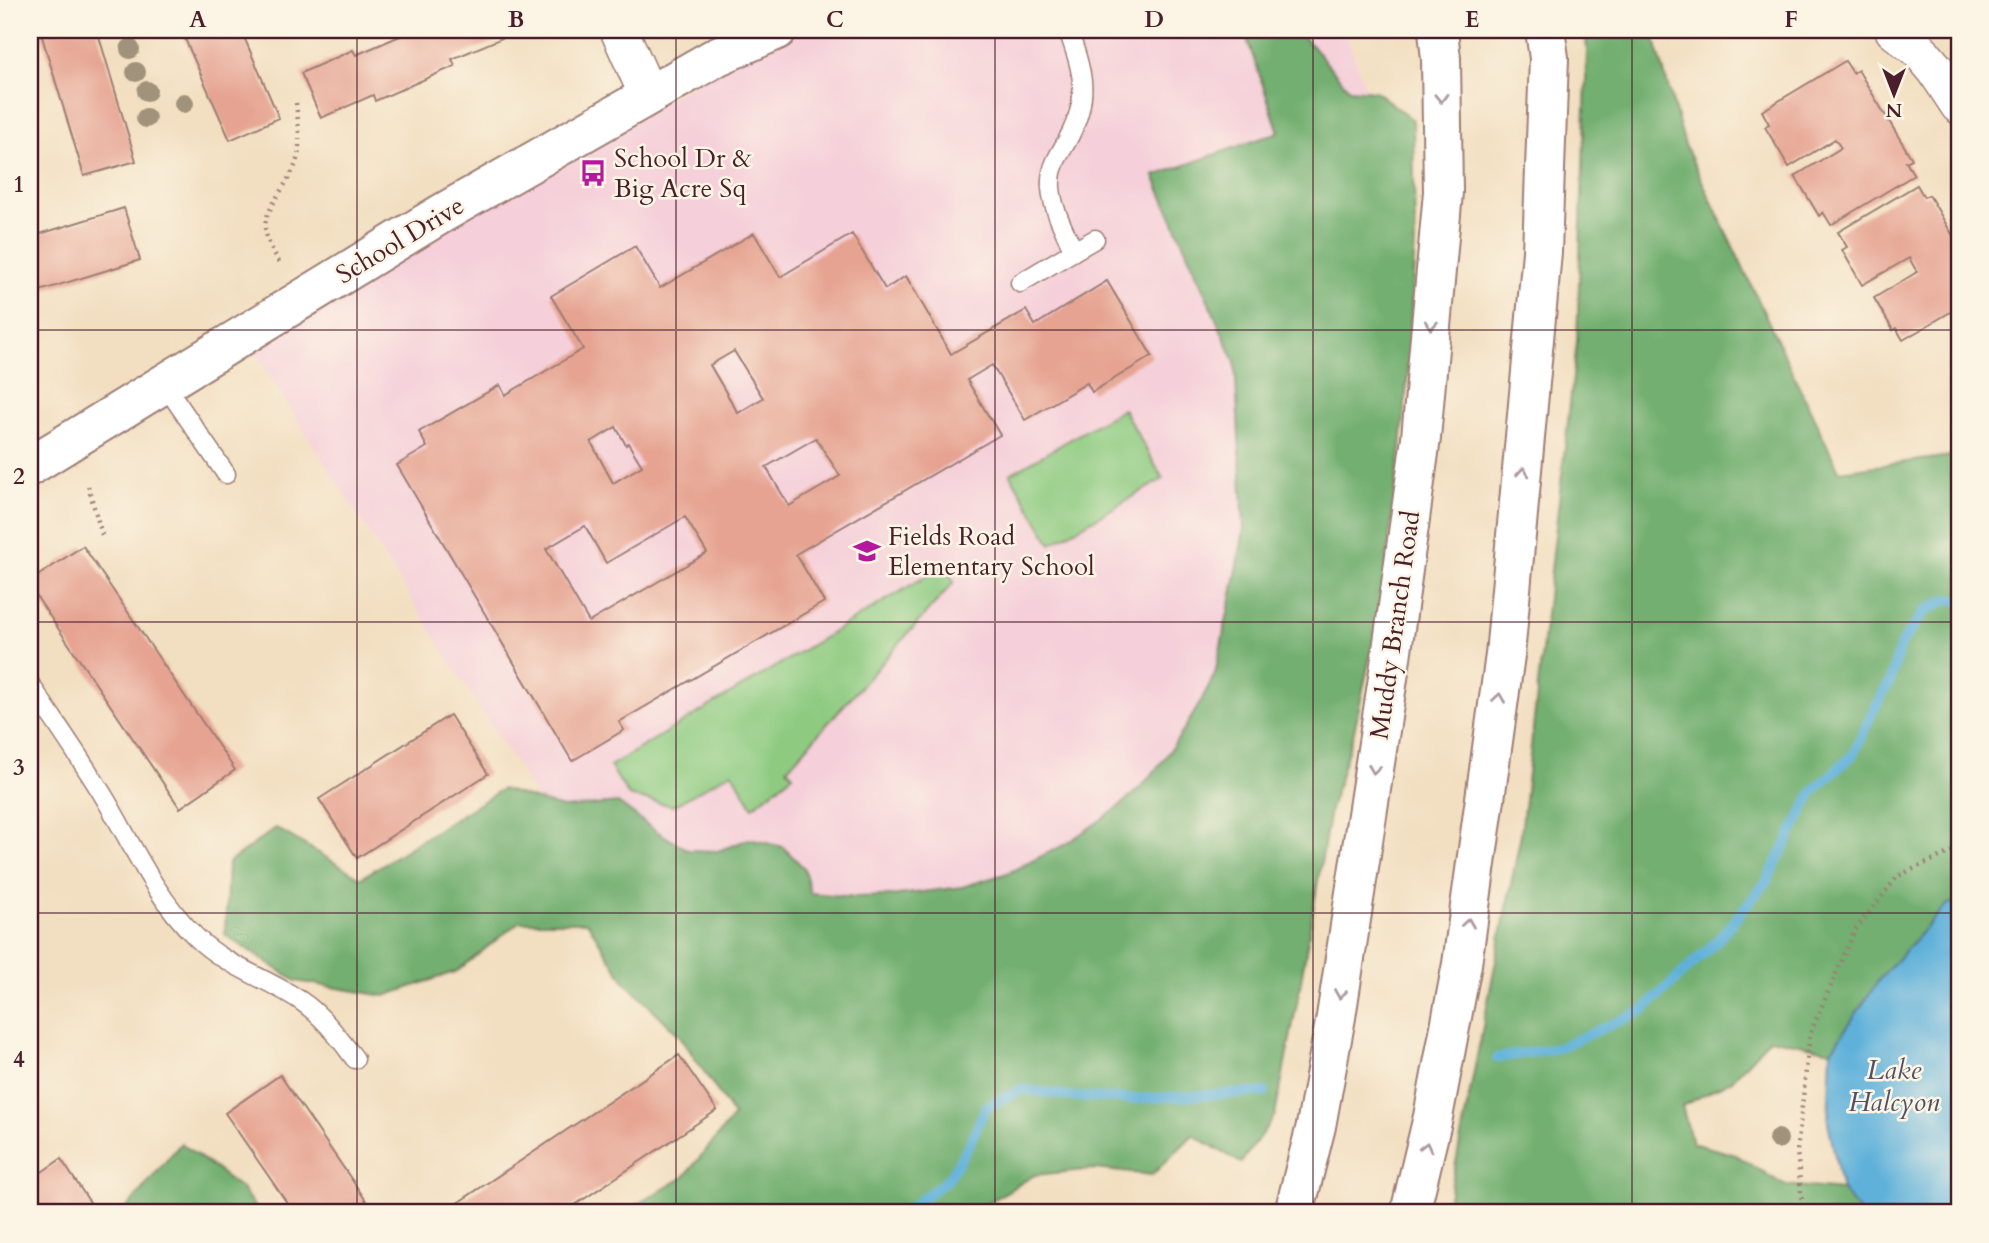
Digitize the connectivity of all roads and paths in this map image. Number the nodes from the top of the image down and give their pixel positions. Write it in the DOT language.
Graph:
graph roads {
  1 [pos="619,30"];
  2 [pos="777,30"];
  3 [pos="1068,30"];
  4 [pos="1438,30"];
  5 [pos="1545,30"];
  6 [pos="1894,30"];
  7 [pos="648,95"];
  8 [pos="296,103"];
  9 [pos="1959,105"];
  10 [pos="1094,239"];
  11 [pos="1074,251"];
  12 [pos="279,262"];
  13 [pos="1020,283"];
  14 [pos="165,384"];
  15 [pos="30,466"];
  16 [pos="226,474"];
  17 [pos="88,485"];
  18 [pos="102,535"];
  19 [pos="30,684"];
  20 [pos="1959,848"];
  21 [pos="355,1059"];
  22 [pos="1294,1213"];
  23 [pos="1410,1213"];
  24 [pos="1803,1213"];
  1 -- 7 [label="street"];
  2 -- 7 [label="main road, School Drive"];
  3 -- 11 [label="lane"];
  4 -- 22 [label="main road, Muddy Branch Road, one-way"];
  23 -- 5 [label="main road, one-way"];
  6 -- 9 [label="street"];
  7 -- 14 [label="main road, School Drive"];
  8 -- 12 [label="path"];
  10 -- 11 [label="lane"];
  11 -- 13 [label="lane"];
  14 -- 15 [label="main road, School Drive"];
  14 -- 16 [label="lane"];
  17 -- 18 [label="path"];
  19 -- 21 [label="lane"];
  20 -- 24 [label="path"];
}
